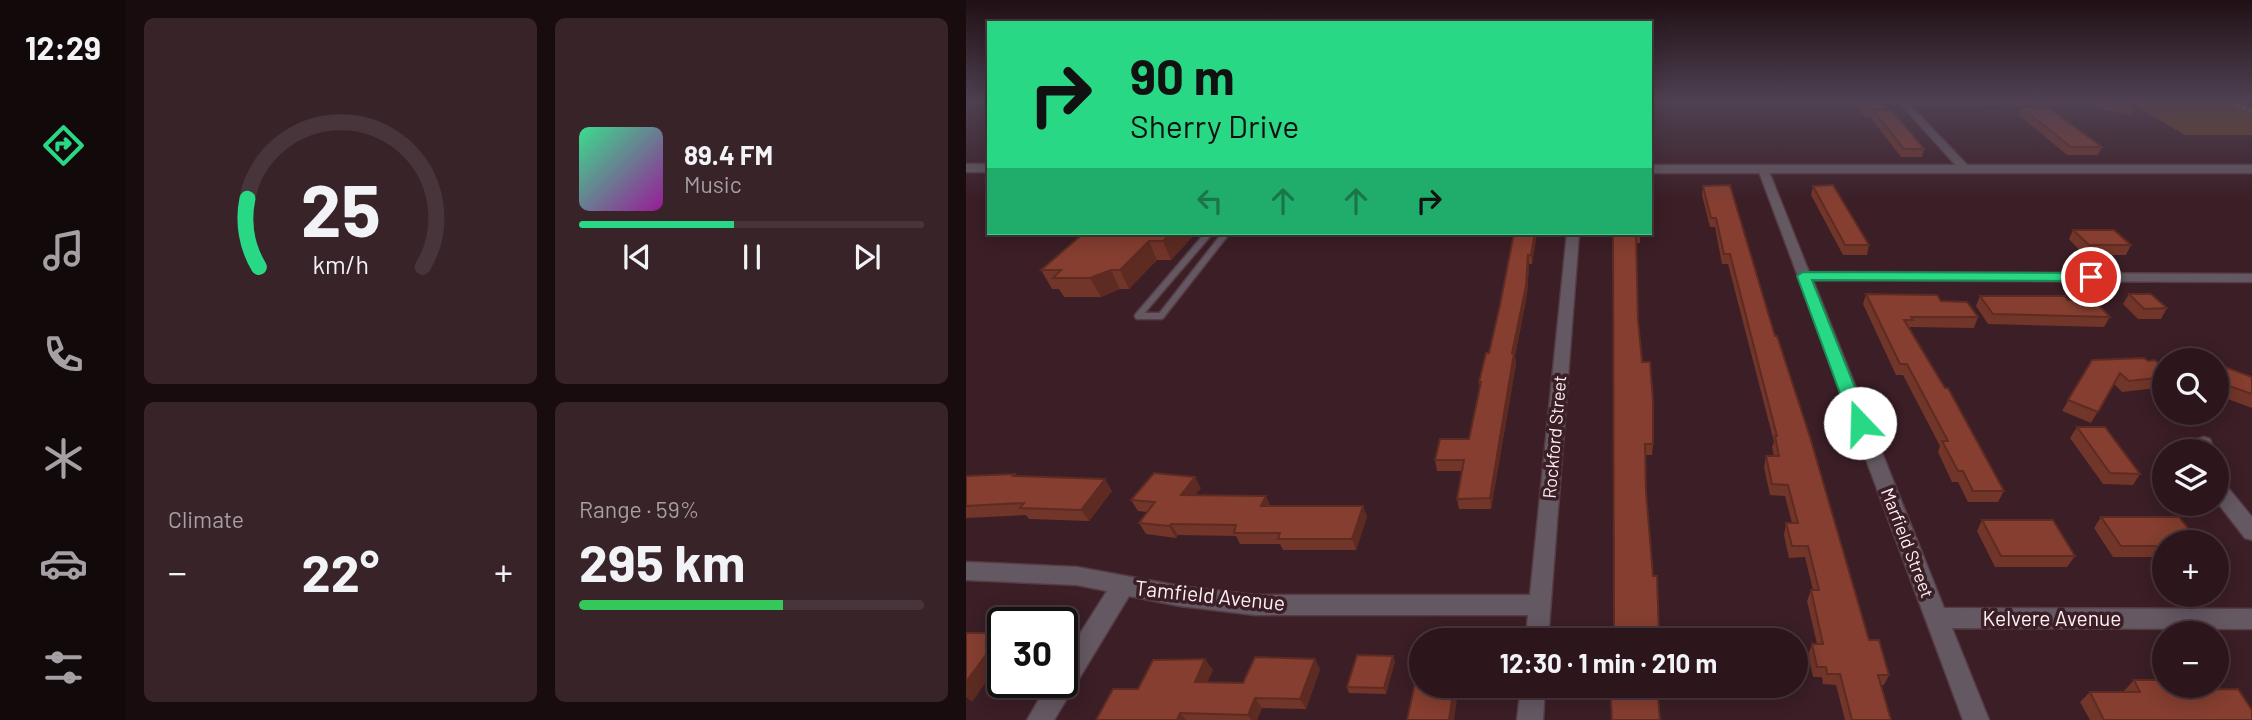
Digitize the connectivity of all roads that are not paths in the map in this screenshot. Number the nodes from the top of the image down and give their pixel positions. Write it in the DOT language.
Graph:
graph roads {
  1 [pos="1933,135"];
  2 [pos="966,168"];
  3 [pos="987,168"];
  4 [pos="1652,169"];
  5 [pos="1763,169"];
  6 [pos="1965,169"];
  7 [pos="2252,169"];
  8 [pos="1207,235"];
  9 [pos="1224,235"];
  10 [pos="1573,235"];
  11 [pos="1803,276"];
  12 [pos="2252,278"];
  13 [pos="2229,503"];
  14 [pos="2252,532"];
  15 [pos="966,571"];
  16 [pos="1123,586"];
  17 [pos="1539,605"];
  18 [pos="1936,618"];
  19 [pos="2252,619"];
  20 [pos="1537,628"];
  21 [pos="1532,698"];
  22 [pos="1040,720"];
  23 [pos="1530,720"];
  24 [pos="1976,720"];
  1 -- 6 [label="street"];
  2 -- 3 [label="street"];
  4 -- 5 [label="street"];
  5 -- 6 [label="street"];
  5 -- 11 [label="street, Marfield Street"];
  6 -- 7 [label="street"];
  8 -- 9 [label="lane"];
  10 -- 17 [label="street, Rockford Street"];
  11 -- 12 [label="street"];
  11 -- 18 [label="street, Marfield Street"];
  13 -- 14 [label="street"];
  15 -- 16 [label="street, Tamfield Avenue"];
  16 -- 17 [label="street, Tamfield Avenue"];
  16 -- 22 [label="street"];
  17 -- 20 [label="street, Rockford Street"];
  18 -- 19 [label="street, Kelvere Avenue"];
  18 -- 24 [label="street, Marfield Street"];
  21 -- 23 [label="street"];
}
